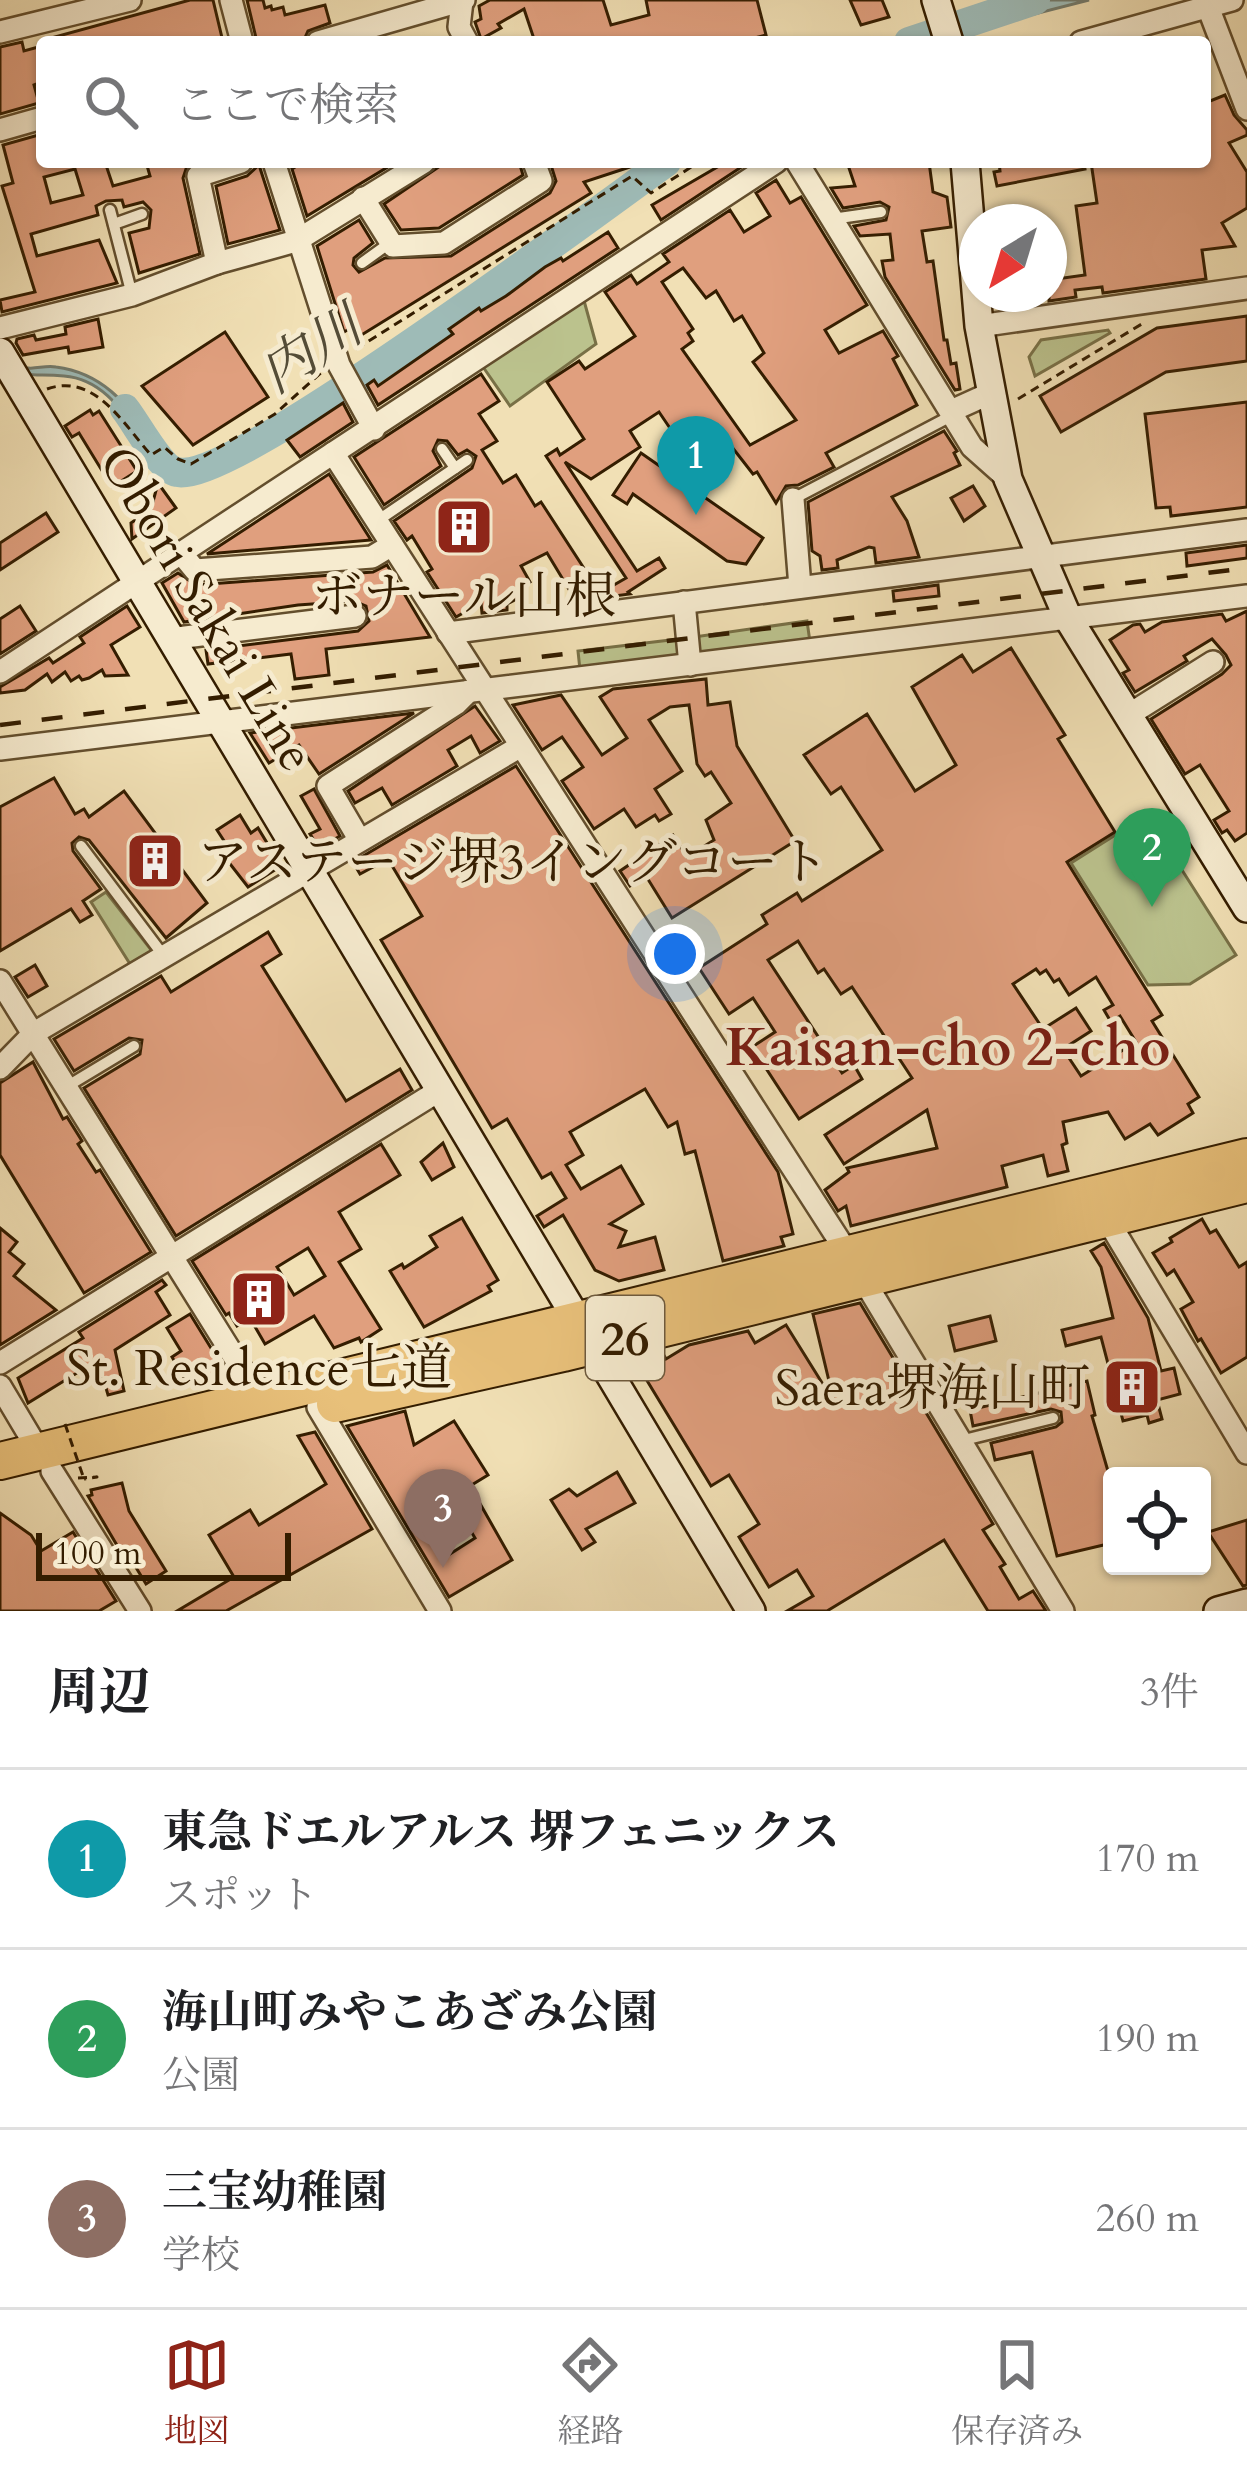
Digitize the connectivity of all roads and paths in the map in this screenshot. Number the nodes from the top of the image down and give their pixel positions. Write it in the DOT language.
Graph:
graph roads {
  1 [pos="130,0"];
  2 [pos="231,0"];
  3 [pos="463,0"];
  4 [pos="936,0"];
  5 [pos="1232,0"];
  6 [pos="1208,7"];
  7 [pos="0,32"];
  8 [pos="240,36"];
  9 [pos="339,36"];
  10 [pos="456,36"];
  11 [pos="947,36"];
  12 [pos="1103,36"];
  13 [pos="1247,109"];
  14 [pos="36,120"];
  15 [pos="0,130"];
  16 [pos="223,168"];
  17 [pos="280,168"];
  18 [pos="414,168"];
  19 [pos="537,168"];
  20 [pos="690,168"];
  21 [pos="767,168"];
  22 [pos="801,168"];
  23 [pos="966,168"];
  24 [pos="363,198"];
  25 [pos="110,210"];
  26 [pos="881,212"];
  27 [pos="142,214"];
  28 [pos="832,219"];
  29 [pos="114,224"];
  30 [pos="296,241"];
  31 [pos="391,242"];
  32 [pos="217,262"];
  33 [pos="362,263"];
  34 [pos="1247,288"];
  35 [pos="132,295"];
  36 [pos="1151,319"];
  37 [pos="979,326"];
  38 [pos="0,328"];
  39 [pos="0,352"];
  40 [pos="339,363"];
  41 [pos="31,391"];
  42 [pos="1005,395"];
  43 [pos="951,413"];
  44 [pos="374,429"];
  45 [pos="442,448"];
  46 [pos="333,453"];
  47 [pos="1007,479"];
  48 [pos="793,499"];
  49 [pos="377,521"];
  50 [pos="1247,530"];
  51 [pos="392,544"];
  52 [pos="181,554"];
  53 [pos="1041,559"];
  54 [pos="136,583"];
  55 [pos="800,586"];
  56 [pos="1247,596"];
  57 [pos="684,602"];
  58 [pos="355,616"];
  59 [pos="1068,618"];
  60 [pos="448,633"];
  61 [pos="169,639"];
  62 [pos="1213,662"];
  63 [pos="690,665"];
  64 [pos="0,672"];
  65 [pos="477,690"];
  66 [pos="1127,716"];
  67 [pos="219,720"];
  68 [pos="521,746"];
  69 [pos="0,749"];
  70 [pos="359,839"];
  71 [pos="81,846"];
  72 [pos="308,869"];
  73 [pos="1247,908"];
  74 [pos="164,956"];
  75 [pos="0,981"];
  76 [pos="34,1033"];
  77 [pos="134,1046"];
  78 [pos="0,1068"];
  79 [pos="66,1087"];
  80 [pos="440,1090"];
  81 [pos="1247,1156"];
  82 [pos="1247,1184"];
  83 [pos="1107,1219"];
  84 [pos="171,1259"];
  85 [pos="856,1267"];
  86 [pos="584,1332"];
  87 [pos="0,1363"];
  88 [pos="0,1386"];
  89 [pos="261,1400"];
  90 [pos="318,1408"];
  91 [pos="1053,1418"];
  92 [pos="65,1424"];
  93 [pos="961,1441"];
  94 [pos="1247,1454"];
  95 [pos="0,1461"];
  96 [pos="63,1470"];
  97 [pos="0,1483"];
  98 [pos="129,1607"];
  99 [pos="440,1611"];
  100 [pos="751,1611"];
  101 [pos="1063,1611"];
  1 -- 7 [label="street"];
  2 -- 8 [label="street"];
  3 -- 9 [label="street"];
  3 -- 10 [label="street"];
  4 -- 11 [label="street"];
  5 -- 6 [label="street"];
  6 -- 12 [label="street"];
  6 -- 13 [label="street"];
  14 -- 15 [label="street"];
  16 -- 32 [label="street"];
  17 -- 30 [label="street"];
  18 -- 24 [label="street"];
  19 -- 31 [label="street"];
  20 -- 40 [label="path"];
  21 -- 44 [label="street"];
  22 -- 28 [label="street"];
  23 -- 37 [label="street"];
  24 -- 30 [label="street"];
  24 -- 31 [label="street"];
  25 -- 29 [label="lane"];
  26 -- 28 [label="lane"];
  27 -- 29 [label="lane"];
  28 -- 43 [label="street"];
  29 -- 35 [label="lane"];
  30 -- 32 [label="street"];
  30 -- 40 [label="street"];
  31 -- 33 [label="lane"];
  32 -- 35 [label="street"];
  34 -- 37 [label="street"];
  35 -- 38 [label="street"];
  36 -- 42 [label="path"];
  37 -- 42 [label="street"];
  39 -- 41 [label="street, Obori Sakai Line"];
  40 -- 41 [label="path"];
  40 -- 44 [label="street"];
  41 -- 54 [label="street, Obori Sakai Line"];
  42 -- 43 [label="street"];
  42 -- 47 [label="street"];
  43 -- 47 [label="street"];
  43 -- 48 [label="lane"];
  44 -- 46 [label="street"];
  45 -- 49 [label="lane"];
  46 -- 49 [label="street"];
  46 -- 52 [label="street"];
  47 -- 53 [label="street"];
  48 -- 55 [label="street"];
  49 -- 51 [label="street"];
  50 -- 53 [label="street"];
  51 -- 52 [label="street"];
  51 -- 60 [label="street"];
  52 -- 54 [label="street"];
  53 -- 55 [label="street"];
  53 -- 59 [label="street"];
  54 -- 61 [label="street, Obori Sakai Line"];
  54 -- 64 [label="street"];
  55 -- 57 [label="street"];
  56 -- 59 [label="street"];
  57 -- 60 [label="street"];
  57 -- 63 [label="street"];
  58 -- 61 [label="street"];
  59 -- 63 [label="street"];
  59 -- 66 [label="street"];
  60 -- 65 [label="street"];
  61 -- 67 [label="street, Obori Sakai Line"];
  62 -- 66 [label="street"];
  63 -- 65 [label="street"];
  65 -- 67 [label="street"];
  65 -- 68 [label="street"];
  65 -- 70 [label="street"];
  66 -- 73 [label="street"];
  67 -- 69 [label="street"];
  67 -- 72 [label="street, Obori Sakai Line"];
  68 -- 70 [label="street"];
  68 -- 85 [label="street"];
  70 -- 72 [label="street"];
  71 -- 74 [label="lane"];
  72 -- 74 [label="street"];
  72 -- 80 [label="street, Obori Sakai Line"];
  74 -- 76 [label="street"];
  75 -- 76 [label="street"];
  76 -- 78 [label="street"];
  76 -- 79 [label="street"];
  77 -- 79 [label="lane"];
  79 -- 84 [label="street"];
  80 -- 84 [label="street"];
  80 -- 86 [label="street, Obori Sakai Line"];
  81 -- 85 [label="highway, 26"];
  82 -- 83 [label="highway, 26"];
  83 -- 85 [label="highway, 26"];
  83 -- 94 [label="street"];
  84 -- 87 [label="street"];
  84 -- 89 [label="street"];
  85 -- 86 [label="highway, 26"];
  85 -- 93 [label="street"];
  86 -- 89 [label="highway, 26"];
  86 -- 90 [label="highway, 26"];
  86 -- 100 [label="street, Obori Sakai Line"];
  88 -- 96 [label="street"];
  89 -- 96 [label="highway, 26"];
  90 -- 96 [label="highway, 26"];
  90 -- 99 [label="street"];
  91 -- 93 [label="lane"];
  92 -- 96 [label="path, bridge"];
  93 -- 101 [label="street"];
  95 -- 96 [label="highway, 26"];
  96 -- 97 [label="highway, 26"];
  96 -- 98 [label="street"];
}
